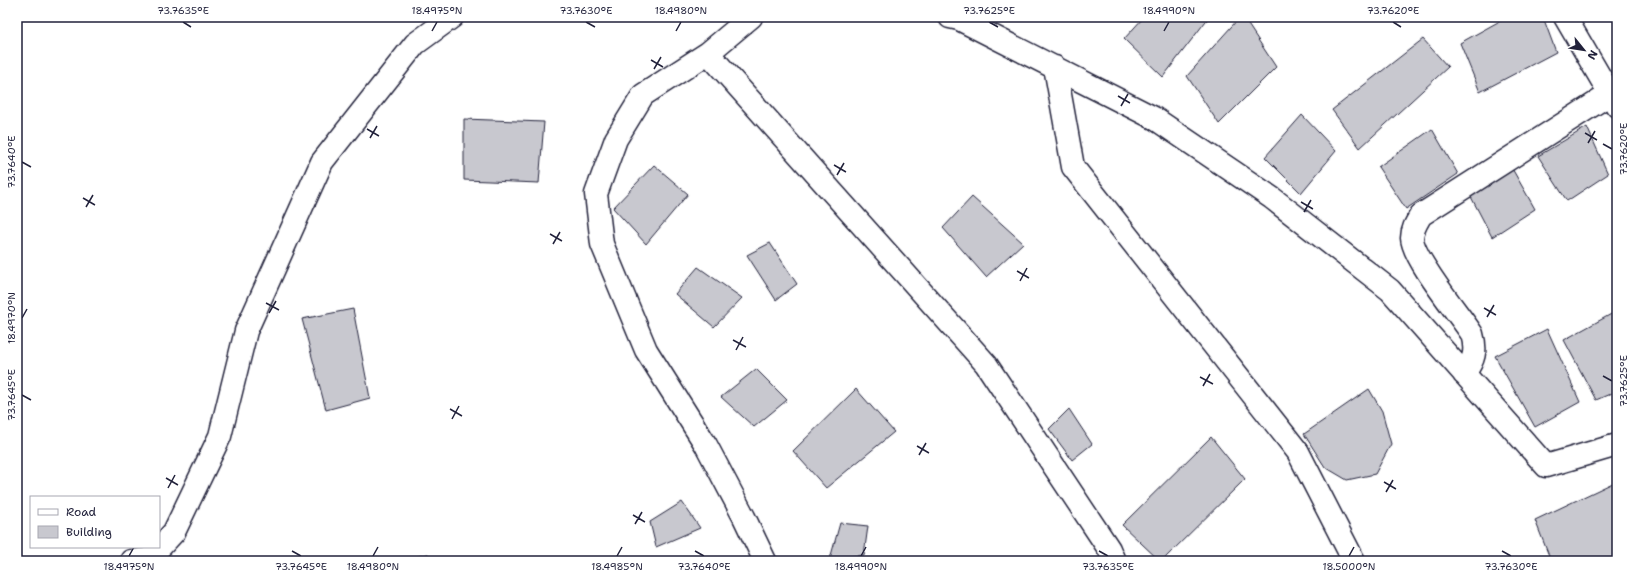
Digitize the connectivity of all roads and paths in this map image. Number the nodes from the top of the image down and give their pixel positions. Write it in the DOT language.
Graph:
graph roads {
  1 [pos="452,17"];
  2 [pos="751,17"];
  3 [pos="950,17"];
  4 [pos="1565,17"];
  5 [pos="708,53"];
  6 [pos="1055,67"];
  7 [pos="1613,100"];
  8 [pos="1464,374"];
  9 [pos="1617,445"];
  10 [pos="160,547"];
  11 [pos="159,548"];
  12 [pos="131,561"];
  13 [pos="765,561"];
  14 [pos="1114,561"];
  15 [pos="1354,561"];
  1 -- 10 [label="lane"];
  2 -- 5 [label="lane"];
  3 -- 6 [label="lane"];
  4 -- 7 [label="lane"];
  5 -- 13 [label="lane"];
  5 -- 14 [label="lane"];
  6 -- 8 [label="lane"];
  6 -- 15 [label="lane"];
  7 -- 8 [label="lane"];
  8 -- 9 [label="lane"];
  11 -- 12 [label="lane"];
}
